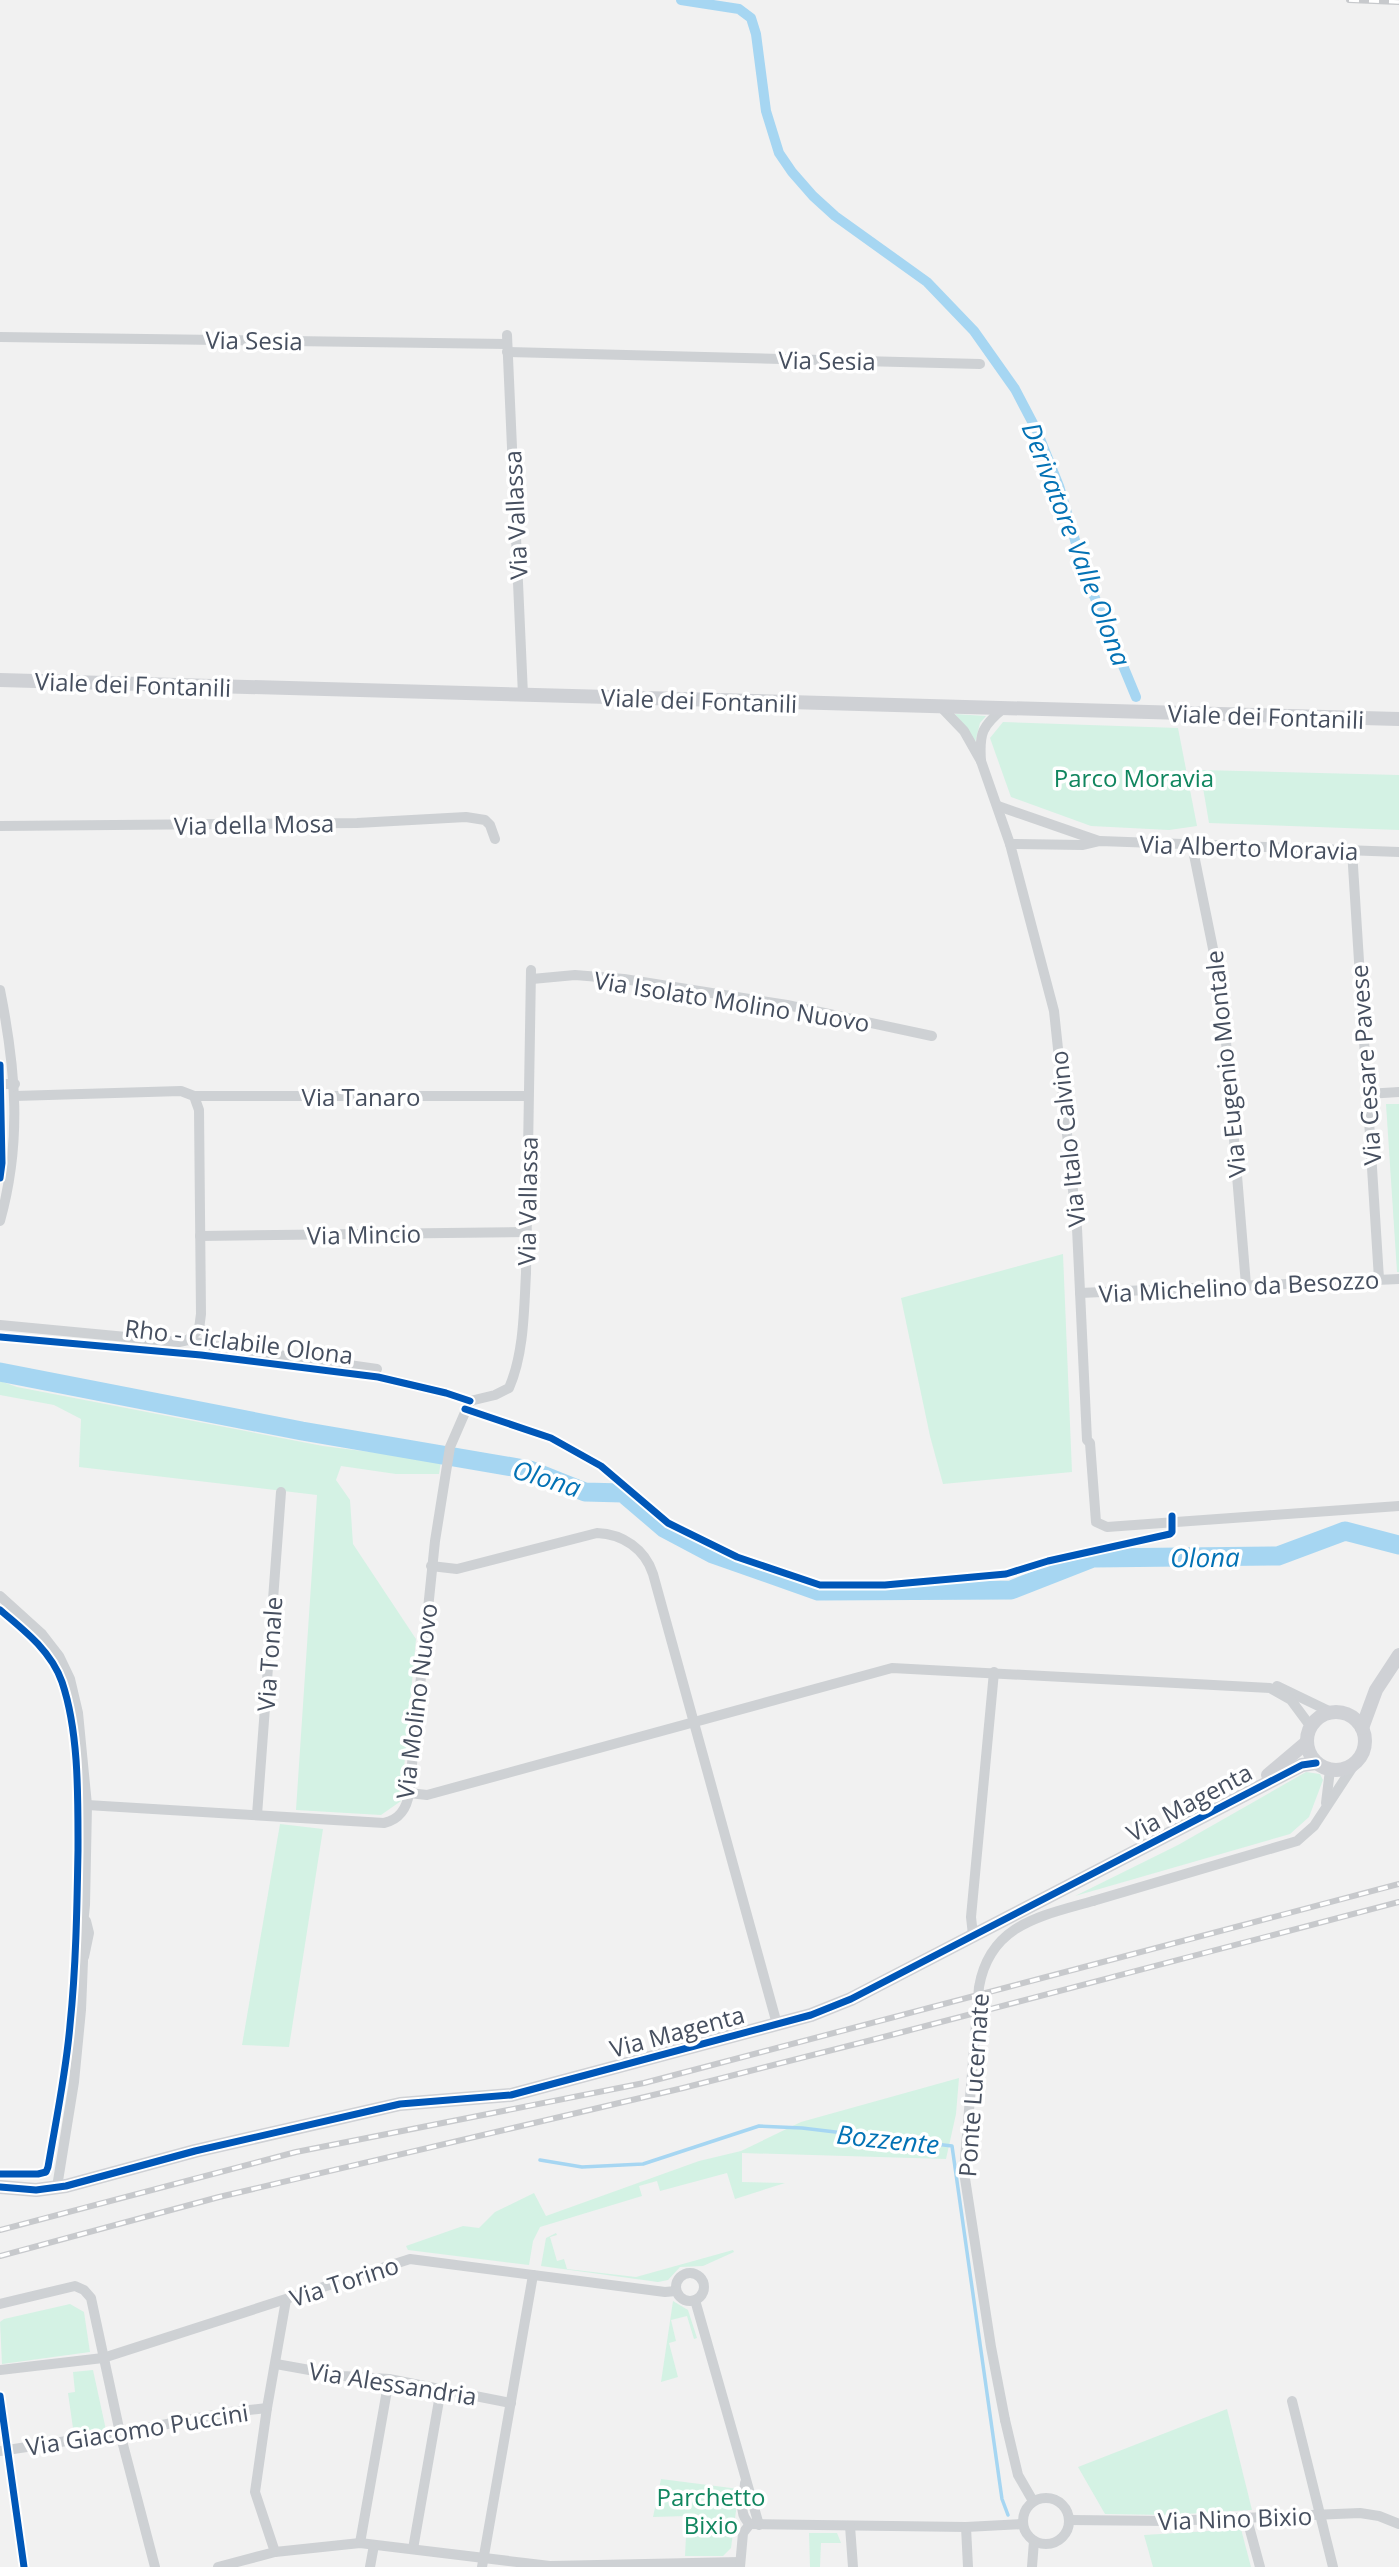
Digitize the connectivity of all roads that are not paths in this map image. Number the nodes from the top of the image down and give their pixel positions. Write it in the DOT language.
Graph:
graph roads {
  1 [pos="0,337"];
  2 [pos="507,344"];
  3 [pos="980,364"];
  4 [pos="0,680"];
  5 [pos="523,695"];
  6 [pos="942,707"];
  7 [pos="1003,708"];
  8 [pos="1399,719"];
  9 [pos="981,761"];
  10 [pos="998,806"];
  11 [pos="0,827"];
  12 [pos="495,839"];
  13 [pos="1100,841"];
  14 [pos="1010,844"];
  15 [pos="1192,845"];
  16 [pos="1352,850"];
  17 [pos="1399,852"];
  18 [pos="532,974"];
  19 [pos="0,990"];
  20 [pos="932,1036"];
  21 [pos="0,1084"];
  22 [pos="15,1084"];
  23 [pos="1399,1092"];
  24 [pos="1367,1094"];
  25 [pos="15,1096"];
  26 [pos="194,1096"];
  27 [pos="528,1096"];
  28 [pos="0,1221"];
  29 [pos="527,1232"];
  30 [pos="200,1236"];
  31 [pos="1379,1279"];
  32 [pos="1399,1279"];
  33 [pos="1246,1285"];
  34 [pos="1080,1293"];
  35 [pos="0,1325"];
  36 [pos="188,1340"];
  37 [pos="377,1369"];
  38 [pos="470,1401"];
  39 [pos="281,1492"];
  40 [pos="1399,1506"];
  41 [pos="431,1566"];
  42 [pos="0,1596"];
  43 [pos="1399,1655"];
  44 [pos="994,1672"];
  45 [pos="1256,1686"];
  46 [pos="1376,1690"];
  47 [pos="1340,1713"];
  48 [pos="694,1722"];
  49 [pos="1362,1728"];
  50 [pos="1309,1734"];
  51 [pos="1316,1762"];
  52 [pos="1353,1765"];
  53 [pos="1330,1770"];
  54 [pos="409,1793"];
  55 [pos="1242,1796"];
  56 [pos="87,1805"];
  57 [pos="1325,1807"];
  58 [pos="257,1815"];
  59 [pos="974,1935"];
  60 [pos="777,2024"];
  61 [pos="57,2187"];
  62 [pos="0,2188"];
  63 [pos="533,2275"];
  64 [pos="676,2291"];
  65 [pos="286,2300"];
  66 [pos="695,2300"];
  67 [pos="0,2304"];
  68 [pos="103,2358"];
  69 [pos="276,2364"];
  70 [pos="0,2370"];
  71 [pos="389,2379"];
  72 [pos="441,2389"];
  73 [pos="0,2396"];
  74 [pos="1292,2401"];
  75 [pos="511,2403"];
  76 [pos="267,2408"];
  77 [pos="120,2433"];
  78 [pos="4,2450"];
  79 [pos="1033,2501"];
  80 [pos="1319,2515"];
  81 [pos="1247,2519"];
  82 [pos="1069,2520"];
  83 [pos="755,2524"];
  84 [pos="1399,2524"];
  85 [pos="1023,2525"];
  86 [pos="850,2526"];
  87 [pos="965,2527"];
  88 [pos="1034,2541"];
  89 [pos="360,2543"];
  90 [pos="374,2545"];
  91 [pos="413,2549"];
  92 [pos="275,2552"];
  93 [pos="482,2563"];
  94 [pos="740,2564"];
  95 [pos="686,2565"];
  96 [pos="24,2567"];
  97 [pos="155,2567"];
  98 [pos="218,2567"];
  99 [pos="370,2567"];
  100 [pos="550,2567"];
  101 [pos="853,2567"];
  102 [pos="968,2567"];
  103 [pos="1032,2567"];
  104 [pos="1260,2567"];
  105 [pos="1333,2567"];
  1 -- 2 [label="street, Via Sesia"];
  2 -- 3 [label="street, Via Sesia"];
  2 -- 5 [label="street, Via Vallassa"];
  4 -- 5 [label="street, Viale dei Fontanili"];
  5 -- 6 [label="street, Viale dei Fontanili"];
  6 -- 7 [label="street, Viale dei Fontanili"];
  6 -- 9 [label="street, Via Italo Calvino"];
  7 -- 8 [label="street, Viale dei Fontanili"];
  7 -- 9 [label="street"];
  9 -- 10 [label="street, Via Italo Calvino"];
  10 -- 13 [label="street, Via Alberto Moravia"];
  10 -- 14 [label="street, Via Italo Calvino"];
  11 -- 12 [label="street, Via della Mosa"];
  13 -- 14 [label="street, Via Alberto Moravia"];
  13 -- 15 [label="street, Via Alberto Moravia"];
  14 -- 34 [label="street, Via Italo Calvino"];
  15 -- 16 [label="street, Via Alberto Moravia"];
  15 -- 33 [label="street, Via Eugenio Montale"];
  16 -- 17 [label="street, Via Alberto Moravia"];
  16 -- 24 [label="street, Via Cesare Pavese"];
  18 -- 20 [label="street, Via Isolato Molino Nuovo"];
  18 -- 27 [label="street, Via Vallassa"];
  19 -- 22 [label="street"];
  21 -- 22 [label="street"];
  22 -- 25 [label="street"];
  23 -- 24 [label="street"];
  24 -- 31 [label="street, Via Cesare Pavese"];
  25 -- 26 [label="street, Via Tanaro"];
  25 -- 28 [label="street"];
  26 -- 27 [label="street, Via Tanaro"];
  26 -- 30 [label="street"];
  27 -- 29 [label="street, Via Vallassa"];
  29 -- 30 [label="street, Via Mincio"];
  29 -- 38 [label="street, Via Vallassa"];
  30 -- 36 [label="street"];
  31 -- 32 [label="street, Via Michelino da Besozzo"];
  31 -- 33 [label="street, Via Michelino da Besozzo"];
  33 -- 34 [label="street, Via Michelino da Besozzo"];
  34 -- 40 [label="street, Via Italo Calvino"];
  35 -- 36 [label="street"];
  36 -- 37 [label="street"];
  38 -- 41 [label="street, Via Molino Nuovo"];
  39 -- 58 [label="street, Via Tonale"];
  41 -- 48 [label="street, Via Magenta"];
  41 -- 54 [label="street, Via Molino Nuovo"];
  42 -- 56 [label="street"];
  43 -- 46 [label="street"];
  44 -- 45 [label="street"];
  44 -- 48 [label="street"];
  44 -- 59 [label="street"];
  45 -- 47 [label="street"];
  45 -- 50 [label="street"];
  46 -- 47 [label="street"];
  46 -- 49 [label="street"];
  47 -- 49 [label="street"];
  47 -- 50 [label="street"];
  48 -- 54 [label="street"];
  48 -- 60 [label="street, Via Magenta"];
  49 -- 52 [label="street"];
  50 -- 51 [label="street"];
  50 -- 55 [label="street, Via Magenta"];
  51 -- 53 [label="street"];
  51 -- 55 [label="street, Via Magenta"];
  52 -- 53 [label="street"];
  52 -- 57 [label="street, Ponte Lucernate"];
  53 -- 57 [label="street, Ponte Lucernate"];
  54 -- 58 [label="street, Via Molino Nuovo"];
  55 -- 59 [label="street, Via Magenta"];
  56 -- 58 [label="street, Via Molino Nuovo"];
  56 -- 61 [label="street"];
  57 -- 79 [label="street, Ponte Lucernate, bridge"];
  59 -- 60 [label="street, Via Magenta"];
  60 -- 61 [label="street, Via Magenta"];
  61 -- 62 [label="street, Via Magenta"];
  63 -- 64 [label="street, Via Torino"];
  63 -- 65 [label="street, Via Torino"];
  63 -- 75 [label="street"];
  64 -- 66 [label="street"];
  64 -- 66 [label="street"];
  65 -- 68 [label="street, Via Torino"];
  65 -- 69 [label="street"];
  66 -- 83 [label="street"];
  67 -- 68 [label="street"];
  68 -- 70 [label="street, Via Torino"];
  68 -- 77 [label="street"];
  69 -- 71 [label="street, Via Alessandria"];
  69 -- 76 [label="street"];
  71 -- 72 [label="street, Via Alessandria"];
  71 -- 89 [label="street"];
  72 -- 75 [label="street, Via Alessandria"];
  72 -- 91 [label="street"];
  73 -- 78 [label="street"];
  74 -- 80 [label="street"];
  75 -- 93 [label="street"];
  76 -- 77 [label="street, Via Giacomo Puccini"];
  76 -- 92 [label="street"];
  77 -- 78 [label="street, Via Giacomo Puccini"];
  77 -- 97 [label="street"];
  78 -- 96 [label="street"];
  79 -- 82 [label="street"];
  79 -- 85 [label="street"];
  80 -- 81 [label="street, Via Nino Bixio"];
  80 -- 84 [label="street, Via Nino Bixio"];
  80 -- 105 [label="street"];
  81 -- 82 [label="street, Via Nino Bixio"];
  81 -- 104 [label="street"];
  82 -- 88 [label="street"];
  83 -- 86 [label="street"];
  83 -- 94 [label="street"];
  85 -- 87 [label="street"];
  85 -- 88 [label="street"];
  86 -- 87 [label="street"];
  86 -- 101 [label="street"];
  87 -- 102 [label="street"];
  88 -- 103 [label="street"];
  89 -- 90 [label="street"];
  89 -- 92 [label="street"];
  90 -- 91 [label="street"];
  90 -- 99 [label="street"];
  91 -- 93 [label="street"];
  92 -- 98 [label="street"];
  93 -- 100 [label="street"];
  94 -- 95 [label="street"];
  95 -- 100 [label="street"];
}
